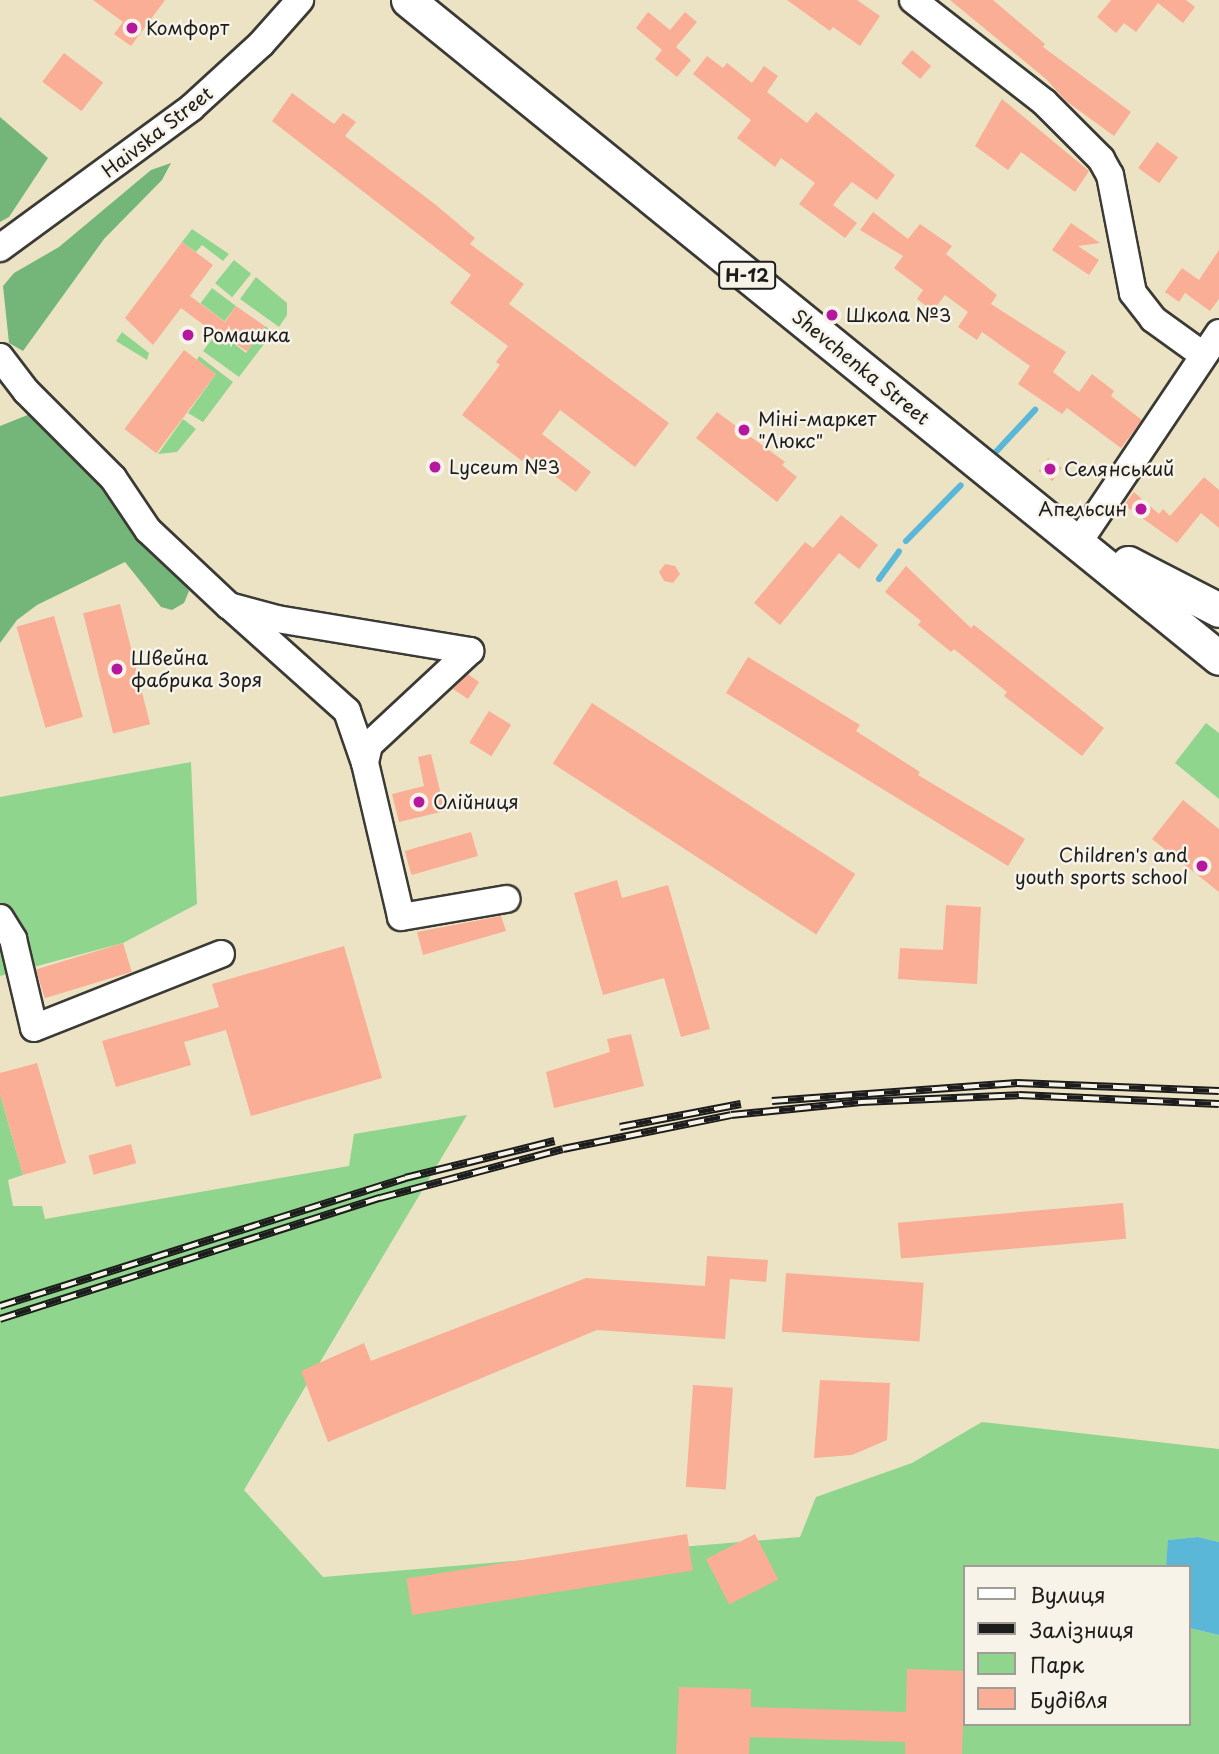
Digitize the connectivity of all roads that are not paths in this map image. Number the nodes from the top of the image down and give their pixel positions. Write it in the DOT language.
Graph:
graph roads {
  1 [pos="300,0"];
  2 [pos="408,0"];
  3 [pos="913,0"];
  4 [pos="0,248"];
  5 [pos="1219,333"];
  6 [pos="1203,355"];
  7 [pos="0,357"];
  8 [pos="1082,546"];
  9 [pos="229,606"];
  10 [pos="1219,610"];
  11 [pos="1219,657"];
  12 [pos="365,763"];
  13 [pos="506,899"];
  14 [pos="0,918"];
  15 [pos="221,954"];
  1 -- 4 [label="street, Haivska Street"];
  2 -- 8 [label="main road, Shevchenka Street / Н-12"];
  3 -- 6 [label="street"];
  5 -- 6 [label="street"];
  6 -- 8 [label="street"];
  7 -- 9 [label="street"];
  8 -- 10 [label="main road, Shevchenka Street"];
  8 -- 11 [label="main road, Shevchenka Street / Н-12"];
  9 -- 12 [label="street"];
  9 -- 12 [label="street"];
  12 -- 13 [label="street"];
  14 -- 15 [label="street"];
}
